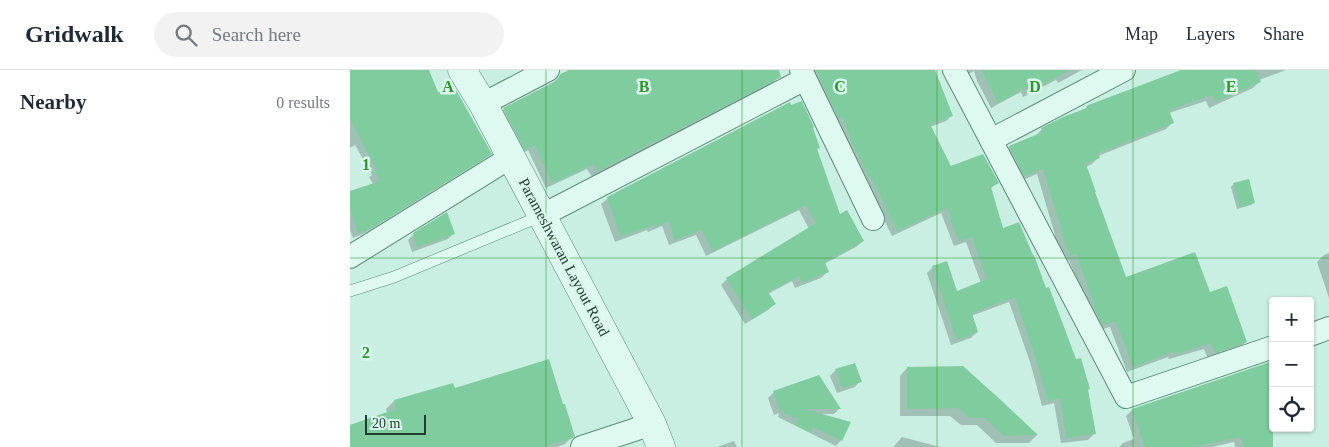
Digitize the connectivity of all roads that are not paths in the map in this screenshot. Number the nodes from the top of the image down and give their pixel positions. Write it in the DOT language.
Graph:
graph roads {
  1 [pos="462,70"];
  2 [pos="548,70"];
  3 [pos="954,70"];
  4 [pos="1124,70"];
  5 [pos="803,75"];
  6 [pos="483,104"];
  7 [pos="991,140"];
  8 [pos="511,157"];
  9 [pos="541,216"];
  10 [pos="872,219"];
  11 [pos="350,257"];
  12 [pos="350,291"];
  13 [pos="1329,328"];
  14 [pos="1314,334"];
  15 [pos="1269,348"];
  16 [pos="656,435"];
  17 [pos="582,447"];
  1 -- 6 [label="street, Parameshwaran Layout Road"];
  2 -- 6 [label="street"];
  3 -- 7 [label="street"];
  4 -- 7 [label="street"];
  5 -- 9 [label="street"];
  5 -- 10 [label="street"];
  6 -- 8 [label="street, Parameshwaran Layout Road"];
  7 -- 15 [label="street"];
  8 -- 9 [label="street, Parameshwaran Layout Road"];
  8 -- 11 [label="street"];
  9 -- 12 [label="lane"];
  9 -- 16 [label="street, Parameshwaran Layout Road"];
  13 -- 14 [label="street"];
  16 -- 17 [label="street"];
}
